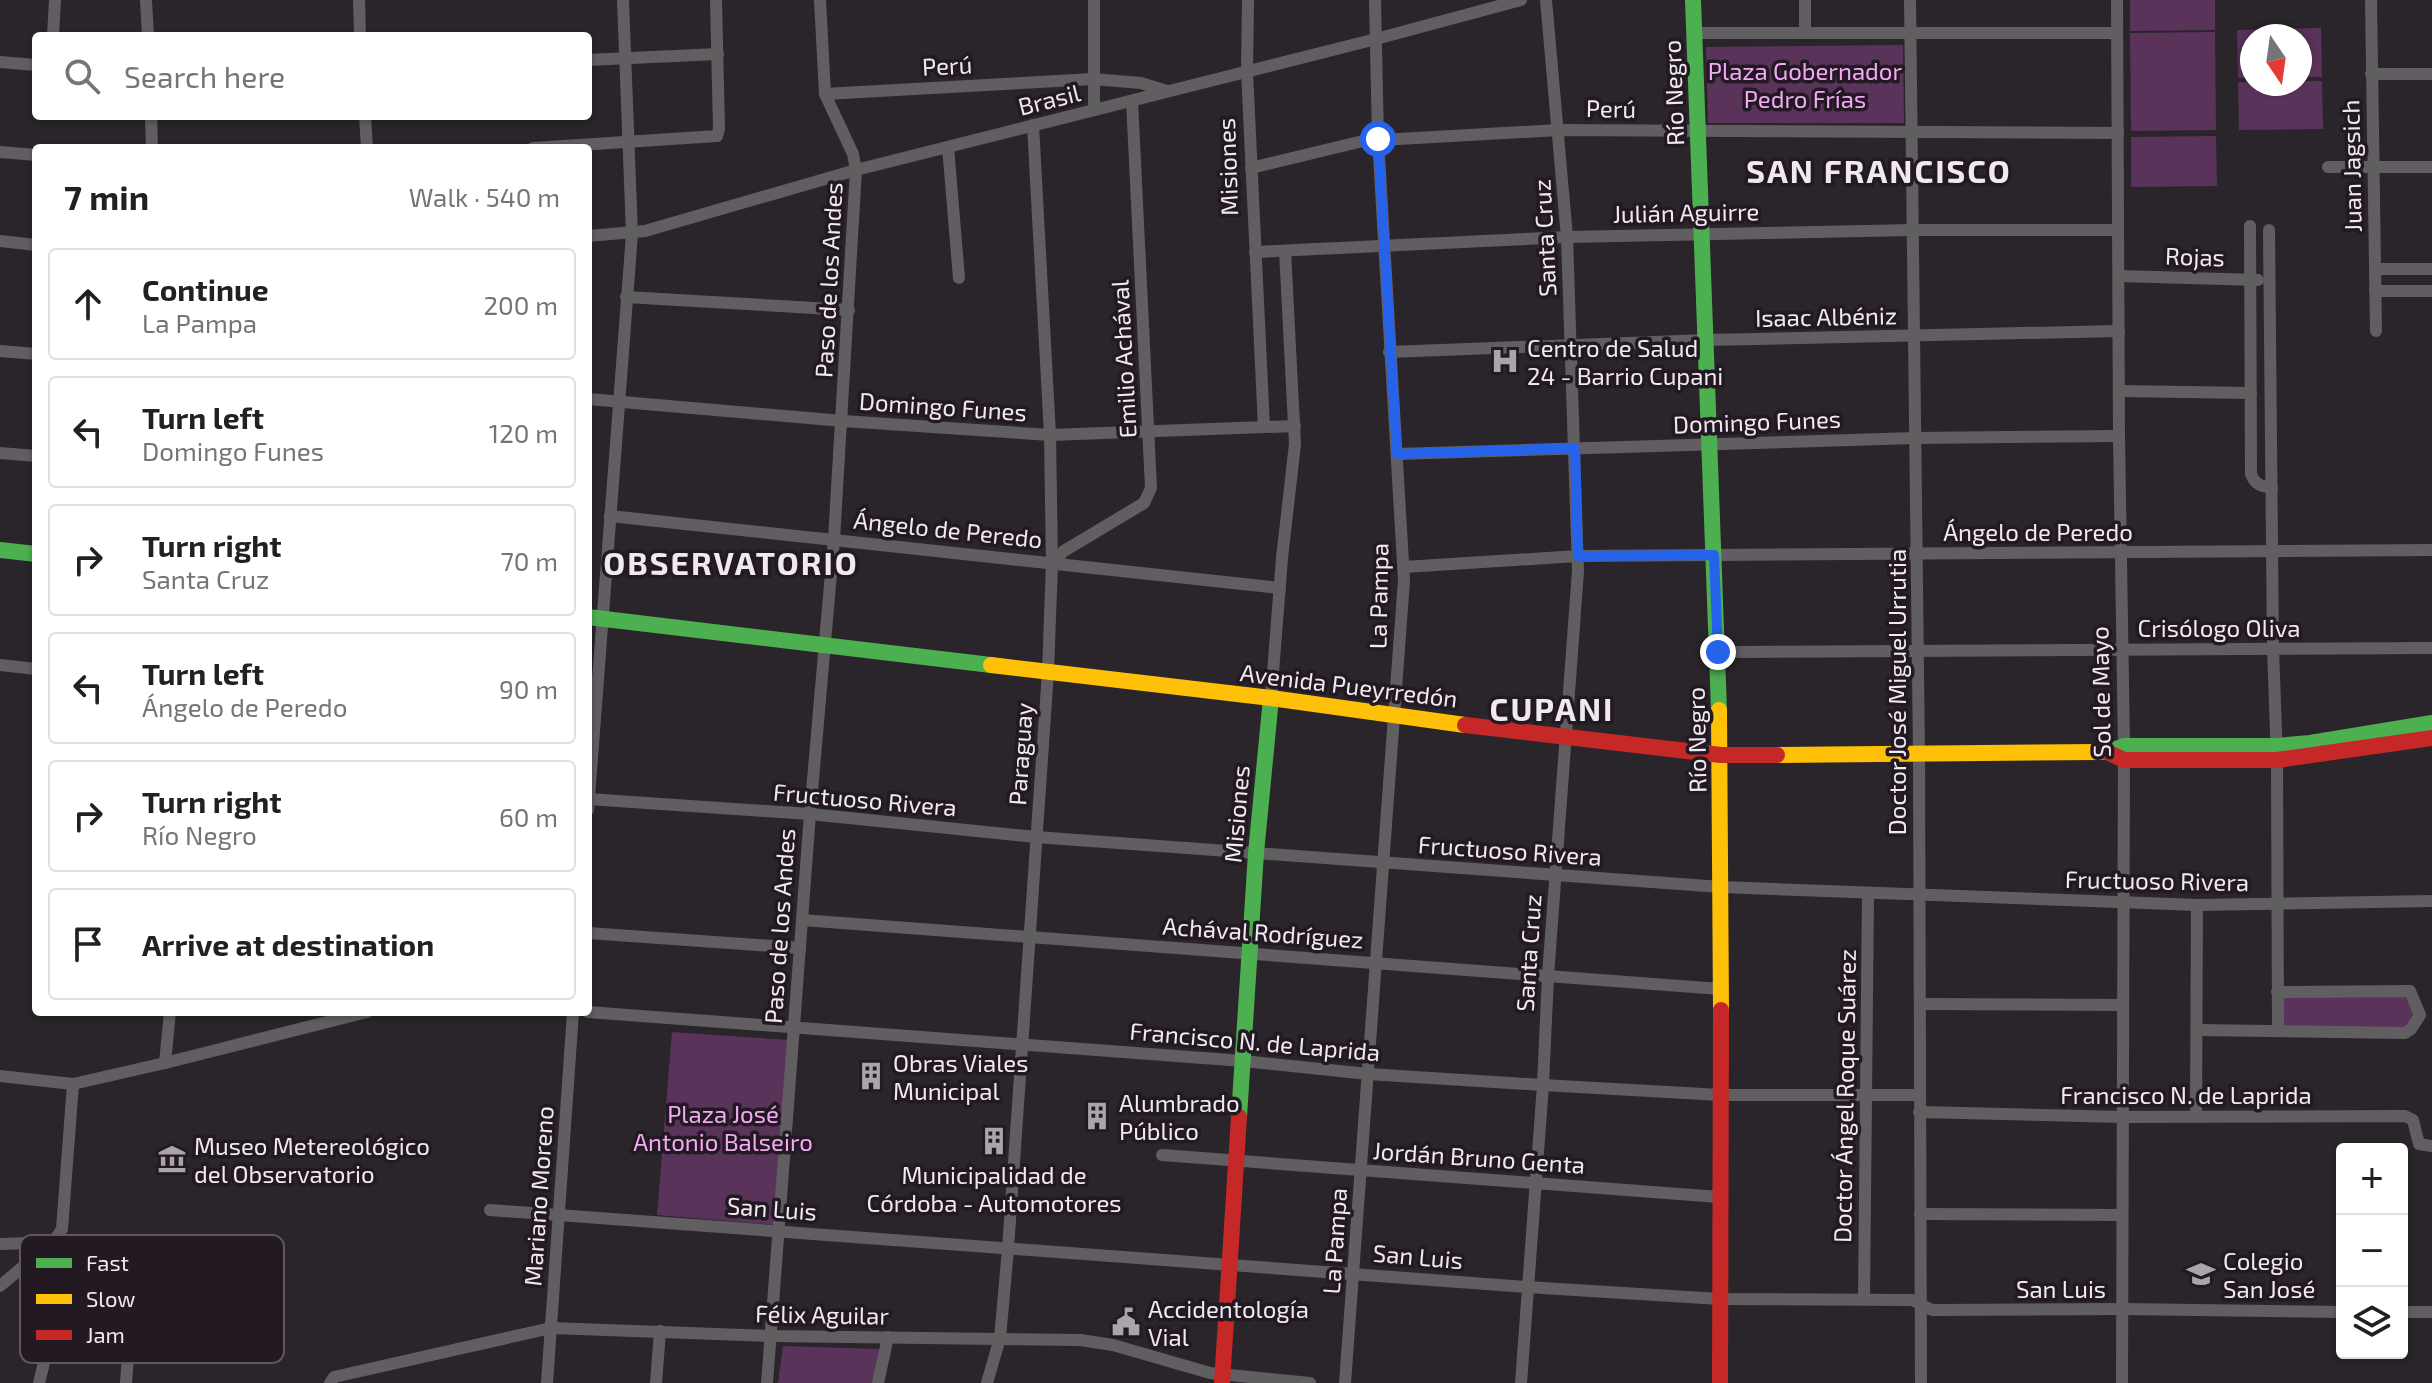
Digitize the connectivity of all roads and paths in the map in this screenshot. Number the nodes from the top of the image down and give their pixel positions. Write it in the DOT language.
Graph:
graph roads {
  1 [pos="55,0"];
  2 [pos="146,0"];
  3 [pos="359,0"];
  4 [pos="623,0"];
  5 [pos="716,0"];
  6 [pos="820,0"];
  7 [pos="1094,0"];
  8 [pos="1248,0"];
  9 [pos="1375,0"];
  10 [pos="1521,0"];
  11 [pos="1546,0"];
  12 [pos="1693,0"];
  13 [pos="1805,0"];
  14 [pos="1910,0"];
  15 [pos="2117,0"];
  16 [pos="2371,0"];
  17 [pos="53,32"];
  18 [pos="148,32"];
  19 [pos="360,32"];
  20 [pos="1695,33"];
  21 [pos="1805,33"];
  22 [pos="1910,33"];
  23 [pos="2117,33"];
  24 [pos="1376,39"];
  25 [pos="718,54"];
  26 [pos="625,59"];
  27 [pos="592,60"];
  28 [pos="0,62"];
  29 [pos="32,65"];
  30 [pos="1247,72"];
  31 [pos="2371,74"];
  32 [pos="2432,74"];
  33 [pos="1093,79"];
  34 [pos="1167,91"];
  35 [pos="825,94"];
  36 [pos="1132,101"];
  37 [pos="1094,110"];
  38 [pos="151,120"];
  39 [pos="365,120"];
  40 [pos="1033,125"];
  41 [pos="1558,130"];
  42 [pos="1698,131"];
  43 [pos="1911,132"];
  44 [pos="2118,133"];
  45 [pos="1378,139"];
  46 [pos="628,143"];
  47 [pos="152,144"];
  48 [pos="367,144"];
  49 [pos="592,145"];
  50 [pos="948,147"];
  51 [pos="0,152"];
  52 [pos="32,155"];
  53 [pos="2373,166"];
  54 [pos="2328,167"];
  55 [pos="2432,167"];
  56 [pos="1251,168"];
  57 [pos="856,170"];
  58 [pos="2250,226"];
  59 [pos="1913,230"];
  60 [pos="2118,230"];
  61 [pos="2269,230"];
  62 [pos="1702,233"];
  63 [pos="632,234"];
  64 [pos="592,236"];
  65 [pos="1567,237"];
  66 [pos="0,241"];
  67 [pos="32,245"];
  68 [pos="1384,246"];
  69 [pos="1285,251"];
  70 [pos="1255,252"];
  71 [pos="2375,269"];
  72 [pos="2432,269"];
  73 [pos="2119,276"];
  74 [pos="959,278"];
  75 [pos="2251,280"];
  76 [pos="2269,281"];
  77 [pos="2375,291"];
  78 [pos="2432,291"];
  79 [pos="626,297"];
  80 [pos="849,310"];
  81 [pos="2119,331"];
  82 [pos="2376,331"];
  83 [pos="1914,336"];
  84 [pos="1706,340"];
  85 [pos="1571,345"];
  86 [pos="0,351"];
  87 [pos="1389,352"];
  88 [pos="32,354"];
  89 [pos="2119,391"];
  90 [pos="2251,393"];
  91 [pos="592,399"];
  92 [pos="618,402"];
  93 [pos="843,421"];
  94 [pos="1295,426"];
  95 [pos="1264,427"];
  96 [pos="1148,432"];
  97 [pos="1050,435"];
  98 [pos="2119,436"];
  99 [pos="1915,438"];
  100 [pos="1710,444"];
  101 [pos="1575,448"];
  102 [pos="0,453"];
  103 [pos="1397,454"];
  104 [pos="32,456"];
  105 [pos="2272,488"];
  106 [pos="610,516"];
  107 [pos="834,539"];
  108 [pos="0,550"];
  109 [pos="2432,550"];
  110 [pos="2272,551"];
  111 [pos="2120,552"];
  112 [pos="32,554"];
  113 [pos="1917,554"];
  114 [pos="1714,555"];
  115 [pos="1578,556"];
  116 [pos="1052,563"];
  117 [pos="1404,567"];
  118 [pos="1280,588"];
  119 [pos="595,618"];
  120 [pos="826,646"];
  121 [pos="2432,648"];
  122 [pos="2273,649"];
  123 [pos="2122,650"];
  124 [pos="1918,651"];
  125 [pos="1718,652"];
  126 [pos="0,665"];
  127 [pos="32,669"];
  128 [pos="1048,672"];
  129 [pos="592,696"];
  130 [pos="1271,698"];
  131 [pos="1394,716"];
  132 [pos="2432,723"];
  133 [pos="1567,737"];
  134 [pos="2432,738"];
  135 [pos="2124,753"];
  136 [pos="2276,753"];
  137 [pos="1919,754"];
  138 [pos="1721,755"];
  139 [pos="592,799"];
  140 [pos="810,814"];
  141 [pos="1036,837"];
  142 [pos="1256,853"];
  143 [pos="1383,864"];
  144 [pos="1555,874"];
  145 [pos="1721,887"];
  146 [pos="1868,894"];
  147 [pos="1919,896"];
  148 [pos="2432,901"];
  149 [pos="2122,902"];
  150 [pos="2276,903"];
  151 [pos="2197,905"];
  152 [pos="802,920"];
  153 [pos="592,933"];
  154 [pos="1030,938"];
  155 [pos="800,948"];
  156 [pos="1249,953"];
  157 [pos="1376,963"];
  158 [pos="1548,976"];
  159 [pos="1720,989"];
  160 [pos="2277,992"];
  161 [pos="1920,1004"];
  162 [pos="2122,1005"];
  163 [pos="592,1012"];
  164 [pos="2426,1015"];
  165 [pos="170,1016"];
  166 [pos="347,1016"];
  167 [pos="573,1016"];
  168 [pos="794,1028"];
  169 [pos="2197,1030"];
  170 [pos="2278,1031"];
  171 [pos="1023,1043"];
  172 [pos="1243,1061"];
  173 [pos="165,1063"];
  174 [pos="1368,1074"];
  175 [pos="0,1076"];
  176 [pos="73,1084"];
  177 [pos="1543,1085"];
  178 [pos="1720,1095"];
  179 [pos="1866,1095"];
  180 [pos="1920,1095"];
  181 [pos="1919,1112"];
  182 [pos="2196,1116"];
  183 [pos="2122,1117"];
  184 [pos="2432,1146"];
  185 [pos="1162,1155"];
  186 [pos="1236,1161"];
  187 [pos="1361,1170"];
  188 [pos="1536,1184"];
  189 [pos="1719,1197"];
  190 [pos="490,1210"];
  191 [pos="1920,1214"];
  192 [pos="558,1215"];
  193 [pos="2121,1215"];
  194 [pos="778,1230"];
  195 [pos="58,1235"];
  196 [pos="20,1243"];
  197 [pos="0,1244"];
  198 [pos="1008,1249"];
  199 [pos="1229,1266"];
  200 [pos="20,1269"];
  201 [pos="1353,1273"];
  202 [pos="0,1286"];
  203 [pos="1527,1287"];
  204 [pos="1720,1299"];
  205 [pos="1864,1299"];
  206 [pos="1920,1303"];
  207 [pos="2122,1309"];
  208 [pos="2336,1312"];
  209 [pos="2408,1312"];
  210 [pos="2432,1312"];
  211 [pos="551,1328"];
  212 [pos="660,1331"];
  213 [pos="772,1336"];
  214 [pos="888,1337"];
  215 [pos="1000,1338"];
  216 [pos="44,1363"];
  217 [pos="127,1363"];
  218 [pos="1222,1379"];
  219 [pos="332,1380"];
  220 [pos="39,1383"];
  221 [pos="126,1383"];
  222 [pos="547,1383"];
  223 [pos="656,1383"];
  224 [pos="767,1383"];
  225 [pos="878,1383"];
  226 [pos="987,1383"];
  227 [pos="1310,1383"];
  228 [pos="1345,1383"];
  229 [pos="1521,1383"];
  230 [pos="1720,1383"];
  231 [pos="1921,1383"];
  232 [pos="2122,1383"];
  1 -- 17 [label="street"];
  2 -- 18 [label="street"];
  3 -- 19 [label="street"];
  4 -- 26 [label="street"];
  5 -- 25 [label="street"];
  6 -- 35 [label="street, Paso de los Andes"];
  7 -- 33 [label="street"];
  8 -- 30 [label="street, Misiones"];
  9 -- 24 [label="street, La Pampa"];
  10 -- 24 [label="street, Brasil"];
  11 -- 41 [label="street, Santa Cruz"];
  12 -- 20 [label="street, Río Negro"];
  13 -- 21 [label="street"];
  14 -- 22 [label="street, Doctor José Miguel Urrutia"];
  15 -- 23 [label="street, Sol de Mayo"];
  16 -- 31 [label="street, Juan Jagsich"];
  20 -- 21 [label="street"];
  20 -- 42 [label="street, Río Negro"];
  21 -- 22 [label="street"];
  22 -- 23 [label="street"];
  22 -- 43 [label="street, Doctor José Miguel Urrutia"];
  23 -- 44 [label="street, Sol de Mayo"];
  24 -- 30 [label="street, Brasil"];
  24 -- 45 [label="street, La Pampa"];
  25 -- 26 [label="street"];
  25 -- 46 [label="street"];
  26 -- 27 [label="street"];
  26 -- 46 [label="street"];
  28 -- 29 [label="street"];
  30 -- 34 [label="street, Brasil"];
  30 -- 56 [label="street, Misiones"];
  31 -- 32 [label="street"];
  31 -- 53 [label="street, Juan Jagsich"];
  33 -- 34 [label="street, Perú"];
  33 -- 35 [label="street, Perú"];
  33 -- 37 [label="street"];
  34 -- 36 [label="street, Brasil"];
  35 -- 57 [label="street, Paso de los Andes"];
  36 -- 37 [label="street, Brasil"];
  36 -- 96 [label="street, Emilio Achával"];
  37 -- 40 [label="street, Brasil"];
  38 -- 47 [label="street"];
  39 -- 48 [label="street"];
  40 -- 50 [label="street, Brasil"];
  40 -- 97 [label="street, Paraguay"];
  41 -- 42 [label="street, Perú"];
  41 -- 45 [label="street, Perú"];
  41 -- 65 [label="street, Santa Cruz"];
  42 -- 43 [label="street, Perú"];
  42 -- 62 [label="street, Río Negro"];
  43 -- 44 [label="street, Perú"];
  43 -- 59 [label="street, Doctor José Miguel Urrutia"];
  44 -- 60 [label="street, Sol de Mayo"];
  45 -- 56 [label="street, Perú"];
  45 -- 68 [label="street, La Pampa"];
  46 -- 49 [label="street"];
  46 -- 63 [label="street"];
  50 -- 57 [label="street, Brasil"];
  50 -- 74 [label="street"];
  51 -- 52 [label="street"];
  53 -- 54 [label="street"];
  53 -- 55 [label="street"];
  53 -- 71 [label="street, Juan Jagsich"];
  56 -- 70 [label="street, Misiones"];
  57 -- 63 [label="street, Brasil"];
  57 -- 80 [label="street, Paso de los Andes"];
  58 -- 75 [label="street"];
  59 -- 60 [label="street, Julián Aguirre"];
  59 -- 62 [label="street, Julián Aguirre"];
  59 -- 83 [label="street, Doctor José Miguel Urrutia"];
  60 -- 73 [label="street, Sol de Mayo"];
  61 -- 76 [label="street"];
  62 -- 65 [label="street, Julián Aguirre"];
  62 -- 84 [label="street, Río Negro"];
  63 -- 64 [label="street, Brasil"];
  63 -- 79 [label="street"];
  65 -- 68 [label="street, Julián Aguirre"];
  65 -- 85 [label="street, Santa Cruz"];
  66 -- 67 [label="street"];
  68 -- 69 [label="street, Julián Aguirre"];
  68 -- 87 [label="street, La Pampa"];
  69 -- 70 [label="street, Julián Aguirre"];
  69 -- 94 [label="street, Misiones"];
  70 -- 95 [label="street, Misiones"];
  71 -- 72 [label="street"];
  71 -- 77 [label="street, Juan Jagsich"];
  73 -- 75 [label="street, Rojas"];
  73 -- 81 [label="street, Sol de Mayo"];
  75 -- 76 [label="street, Rojas"];
  75 -- 90 [label="street"];
  76 -- 105 [label="street"];
  77 -- 78 [label="street"];
  77 -- 82 [label="street, Juan Jagsich"];
  79 -- 80 [label="street"];
  79 -- 92 [label="street"];
  80 -- 93 [label="street, Paso de los Andes"];
  81 -- 83 [label="street, Isaac Albéniz"];
  81 -- 89 [label="street, Sol de Mayo"];
  83 -- 84 [label="street, Isaac Albéniz"];
  83 -- 99 [label="street, Doctor José Miguel Urrutia"];
  84 -- 85 [label="street, Isaac Albéniz"];
  84 -- 100 [label="street, Río Negro"];
  85 -- 87 [label="street, Isaac Albéniz"];
  85 -- 101 [label="street, Santa Cruz"];
  86 -- 88 [label="street"];
  87 -- 103 [label="street, La Pampa"];
  89 -- 90 [label="street"];
  89 -- 98 [label="street, Sol de Mayo"];
  90 -- 105 [label="street"];
  91 -- 92 [label="street, Domingo Funes"];
  92 -- 93 [label="street, Domingo Funes"];
  92 -- 106 [label="street"];
  93 -- 97 [label="street, Domingo Funes"];
  93 -- 107 [label="street, Paso de los Andes"];
  94 -- 95 [label="street, Domingo Funes"];
  94 -- 118 [label="street, Misiones"];
  95 -- 96 [label="street, Domingo Funes"];
  96 -- 97 [label="street, Domingo Funes"];
  96 -- 116 [label="street, Emilio Achával"];
  97 -- 116 [label="street, Paraguay"];
  98 -- 99 [label="street, Domingo Funes"];
  98 -- 111 [label="street, Sol de Mayo"];
  99 -- 100 [label="street, Domingo Funes"];
  99 -- 113 [label="street, Doctor José Miguel Urrutia"];
  100 -- 101 [label="street, Domingo Funes"];
  100 -- 114 [label="street, Río Negro"];
  101 -- 103 [label="street, Domingo Funes"];
  101 -- 115 [label="street, Santa Cruz"];
  102 -- 104 [label="street"];
  103 -- 117 [label="street, La Pampa"];
  105 -- 110 [label="street"];
  106 -- 107 [label="street, Ángelo de Peredo"];
  106 -- 119 [label="street"];
  107 -- 116 [label="street, Ángelo de Peredo"];
  107 -- 120 [label="street, Paso de los Andes"];
  108 -- 112 [label="street"];
  109 -- 110 [label="street, Ángelo de Peredo"];
  110 -- 111 [label="street, Ángelo de Peredo"];
  110 -- 122 [label="street"];
  111 -- 113 [label="street, Ángelo de Peredo"];
  111 -- 123 [label="street, Sol de Mayo"];
  113 -- 114 [label="street, Ángelo de Peredo"];
  113 -- 124 [label="street, Doctor José Miguel Urrutia"];
  114 -- 115 [label="street, Ángelo de Peredo"];
  114 -- 125 [label="street, Río Negro"];
  115 -- 117 [label="street, Ángelo de Peredo"];
  115 -- 133 [label="street, Santa Cruz"];
  116 -- 118 [label="street, Ángelo de Peredo"];
  116 -- 128 [label="street, Paraguay"];
  117 -- 131 [label="street, La Pampa"];
  118 -- 130 [label="street, Misiones"];
  119 -- 120 [label="street, Avenida Pueyrredón"];
  119 -- 129 [label="street"];
  120 -- 128 [label="street, Avenida Pueyrredón"];
  120 -- 140 [label="street, Paso de los Andes"];
  121 -- 122 [label="street, Crisólogo Oliva"];
  122 -- 123 [label="street, Crisólogo Oliva"];
  122 -- 136 [label="street"];
  123 -- 124 [label="street, Crisólogo Oliva"];
  123 -- 135 [label="street, Sol de Mayo"];
  124 -- 125 [label="street, Crisólogo Oliva"];
  124 -- 137 [label="street, Doctor José Miguel Urrutia"];
  125 -- 138 [label="street, Río Negro"];
  126 -- 127 [label="street"];
  128 -- 130 [label="street, Avenida Pueyrredón"];
  128 -- 141 [label="street, Paraguay"];
  130 -- 131 [label="street, Avenida Pueyrredón"];
  130 -- 142 [label="street, Misiones"];
  131 -- 133 [label="street, Avenida Pueyrredón"];
  131 -- 143 [label="street, La Pampa"];
  132 -- 136 [label="street, Avenida Pueyrredón"];
  133 -- 138 [label="street, Avenida Pueyrredón"];
  133 -- 144 [label="street, Santa Cruz"];
  134 -- 136 [label="street, Avenida Pueyrredón"];
  135 -- 136 [label="street, Avenida Pueyrredón"];
  135 -- 137 [label="street, Avenida Pueyrredón"];
  135 -- 149 [label="street, Sol de Mayo"];
  136 -- 150 [label="street"];
  137 -- 138 [label="street, Avenida Pueyrredón"];
  137 -- 147 [label="street, Doctor José Miguel Urrutia"];
  138 -- 145 [label="street, Río Negro"];
  139 -- 140 [label="street, Fructuoso Rivera"];
  140 -- 141 [label="street, Fructuoso Rivera"];
  140 -- 152 [label="street, Paso de los Andes"];
  141 -- 142 [label="street, Fructuoso Rivera"];
  141 -- 154 [label="street, Paraguay"];
  142 -- 143 [label="street, Fructuoso Rivera"];
  142 -- 156 [label="street, Misiones"];
  143 -- 144 [label="street, Fructuoso Rivera"];
  143 -- 157 [label="street, La Pampa"];
  144 -- 145 [label="street, Fructuoso Rivera"];
  144 -- 158 [label="street, Santa Cruz"];
  145 -- 146 [label="street, Fructuoso Rivera"];
  145 -- 159 [label="street, Río Negro"];
  146 -- 147 [label="street, Fructuoso Rivera"];
  146 -- 179 [label="street, Doctor Ángel Roque Suárez"];
  147 -- 149 [label="street, Fructuoso Rivera"];
  147 -- 161 [label="street, Doctor José Miguel Urrutia"];
  148 -- 150 [label="street, Fructuoso Rivera"];
  149 -- 151 [label="street, Fructuoso Rivera"];
  149 -- 162 [label="street, Sol de Mayo"];
  150 -- 151 [label="street, Fructuoso Rivera"];
  150 -- 160 [label="street"];
  151 -- 169 [label="street"];
  152 -- 154 [label="street, Achával Rodríguez"];
  152 -- 155 [label="street, Paso de los Andes"];
  153 -- 155 [label="street"];
  154 -- 156 [label="street, Achával Rodríguez"];
  154 -- 171 [label="street, Paraguay"];
  155 -- 168 [label="street, Paso de los Andes"];
  156 -- 157 [label="street, Achával Rodríguez"];
  156 -- 172 [label="street, Misiones"];
  157 -- 158 [label="street, Achával Rodríguez"];
  157 -- 174 [label="street, La Pampa"];
  158 -- 159 [label="street, Achával Rodríguez"];
  158 -- 177 [label="street, Santa Cruz"];
  159 -- 178 [label="street, Río Negro"];
  160 -- 164 [label="street"];
  160 -- 170 [label="street"];
  161 -- 162 [label="street"];
  161 -- 180 [label="street, Doctor José Miguel Urrutia"];
  162 -- 183 [label="street, Sol de Mayo"];
  163 -- 168 [label="street, Francisco N. de Laprida"];
  164 -- 170 [label="street"];
  165 -- 173 [label="street"];
  166 -- 173 [label="street"];
  167 -- 192 [label="street, Mariano Moreno"];
  168 -- 171 [label="street, Francisco N. de Laprida"];
  168 -- 194 [label="street, Paso de los Andes"];
  169 -- 170 [label="street"];
  169 -- 182 [label="street"];
  171 -- 172 [label="street, Francisco N. de Laprida"];
  171 -- 198 [label="street, Paraguay"];
  172 -- 174 [label="street, Francisco N. de Laprida"];
  172 -- 186 [label="street, Misiones"];
  173 -- 176 [label="street"];
  174 -- 177 [label="street, Francisco N. de Laprida"];
  174 -- 187 [label="street, La Pampa"];
  175 -- 176 [label="street"];
  176 -- 195 [label="street"];
  177 -- 178 [label="street, Francisco N. de Laprida"];
  177 -- 188 [label="street, Santa Cruz"];
  178 -- 179 [label="street, Francisco N. de Laprida"];
  178 -- 189 [label="street, Río Negro"];
  179 -- 180 [label="street, Francisco N. de Laprida"];
  179 -- 205 [label="street, Doctor Ángel Roque Suárez"];
  180 -- 181 [label="street, Doctor José Miguel Urrutia"];
  181 -- 183 [label="street, Francisco N. de Laprida"];
  181 -- 191 [label="street, Doctor José Miguel Urrutia"];
  182 -- 183 [label="street, Francisco N. de Laprida"];
  182 -- 184 [label="street, Francisco N. de Laprida"];
  183 -- 193 [label="street, Sol de Mayo"];
  185 -- 186 [label="street, Jordán Bruno Genta"];
  186 -- 187 [label="street, Jordán Bruno Genta"];
  186 -- 199 [label="street, Misiones"];
  187 -- 188 [label="street, Jordán Bruno Genta"];
  187 -- 201 [label="street, La Pampa"];
  188 -- 189 [label="street, Jordán Bruno Genta"];
  188 -- 203 [label="street, Santa Cruz"];
  189 -- 204 [label="street, Río Negro"];
  190 -- 192 [label="street, San Luis"];
  191 -- 193 [label="street"];
  191 -- 206 [label="street, Doctor José Miguel Urrutia"];
  192 -- 194 [label="street, San Luis"];
  192 -- 211 [label="street, Mariano Moreno"];
  193 -- 207 [label="street, Sol de Mayo"];
  194 -- 198 [label="street, San Luis"];
  194 -- 213 [label="street, Paso de los Andes"];
  196 -- 197 [label="street"];
  198 -- 199 [label="street, San Luis"];
  198 -- 215 [label="street, Paraguay"];
  199 -- 201 [label="street, San Luis"];
  199 -- 218 [label="street, Misiones"];
  200 -- 202 [label="street"];
  201 -- 203 [label="street, San Luis"];
  201 -- 228 [label="street, La Pampa"];
  203 -- 204 [label="street, San Luis"];
  203 -- 229 [label="street, Santa Cruz"];
  204 -- 205 [label="street, San Luis"];
  204 -- 230 [label="street, Río Negro"];
  205 -- 206 [label="street, San Luis"];
  206 -- 207 [label="street, San Luis"];
  206 -- 231 [label="street, Doctor José Miguel Urrutia"];
  207 -- 208 [label="street, San Luis"];
  207 -- 232 [label="street, Sol de Mayo"];
  209 -- 210 [label="street"];
  211 -- 212 [label="street, Félix Aguilar"];
  211 -- 219 [label="street, Félix Aguilar"];
  211 -- 222 [label="street, Mariano Moreno"];
  212 -- 213 [label="street, Félix Aguilar"];
  212 -- 223 [label="street"];
  213 -- 214 [label="street, Félix Aguilar"];
  213 -- 224 [label="street, Paso de los Andes"];
  214 -- 215 [label="street, Félix Aguilar"];
  214 -- 225 [label="street"];
  215 -- 218 [label="street, Félix Aguilar"];
  215 -- 226 [label="street, Paraguay"];
  216 -- 220 [label="street"];
  217 -- 221 [label="street"];
  218 -- 227 [label="street, Félix Aguilar"];
}
